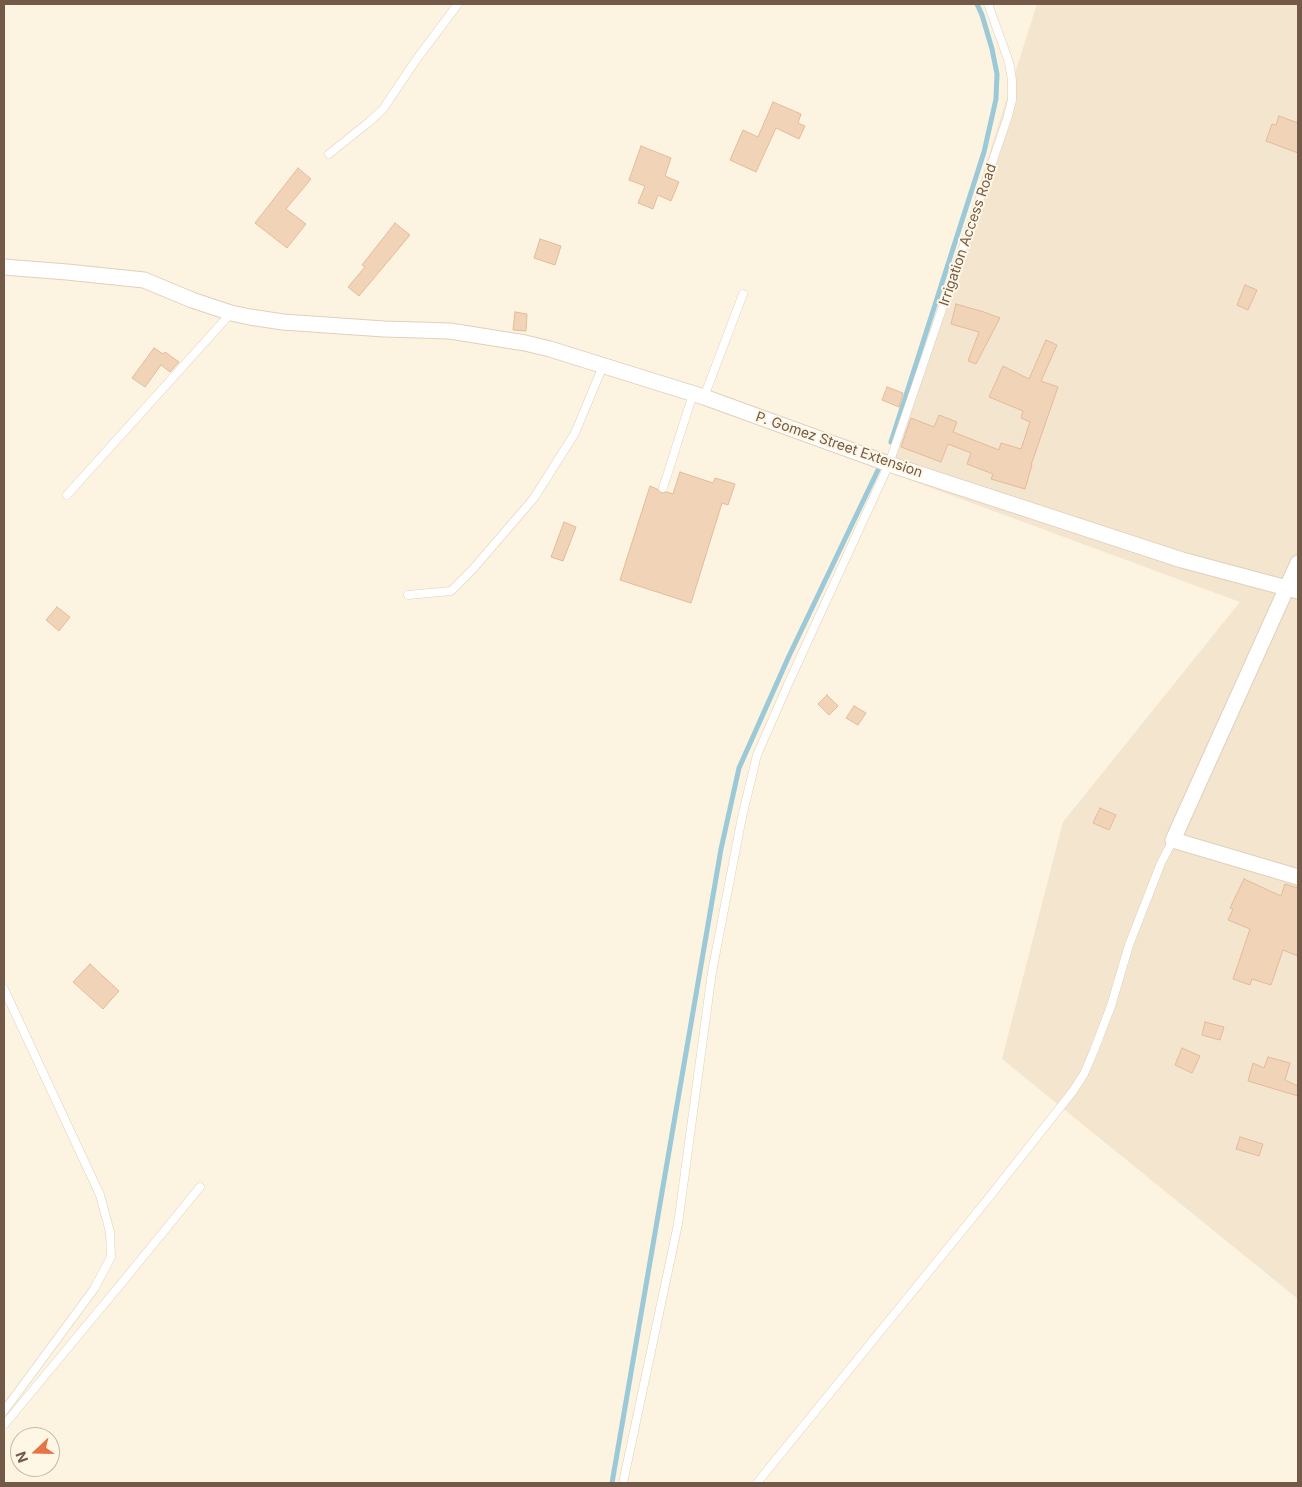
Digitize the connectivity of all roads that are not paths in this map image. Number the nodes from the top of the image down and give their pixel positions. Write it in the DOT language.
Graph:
graph roads {
  1 [pos="458,4"];
  2 [pos="988,4"];
  3 [pos="330,154"];
  4 [pos="4,268"];
  5 [pos="743,294"];
  6 [pos="231,313"];
  7 [pos="602,366"];
  8 [pos="699,396"];
  9 [pos="889,464"];
  10 [pos="663,488"];
  11 [pos="67,495"];
  12 [pos="1298,563"];
  13 [pos="1293,590"];
  14 [pos="408,595"];
  15 [pos="1173,840"];
  16 [pos="1298,877"];
  17 [pos="4,989"];
  18 [pos="200,1186"];
  19 [pos="4,1411"];
  20 [pos="4,1425"];
  21 [pos="623,1483"];
  22 [pos="757,1483"];
  1 -- 3 [label="lane"];
  2 -- 9 [label="lane, Irrigation Access Road"];
  4 -- 6 [label="street, P. Gomez Street Extension"];
  5 -- 8 [label="lane"];
  6 -- 7 [label="street, P. Gomez Street Extension"];
  6 -- 11 [label="lane"];
  7 -- 8 [label="street, P. Gomez Street Extension"];
  7 -- 14 [label="lane"];
  8 -- 9 [label="street, P. Gomez Street Extension"];
  8 -- 10 [label="lane"];
  9 -- 13 [label="street, P. Gomez Street Extension"];
  9 -- 21 [label="lane, Irrigation Access Road"];
  12 -- 13 [label="street"];
  13 -- 15 [label="street"];
  15 -- 16 [label="street"];
  15 -- 22 [label="lane"];
  17 -- 19 [label="lane"];
  18 -- 20 [label="lane"];
}
